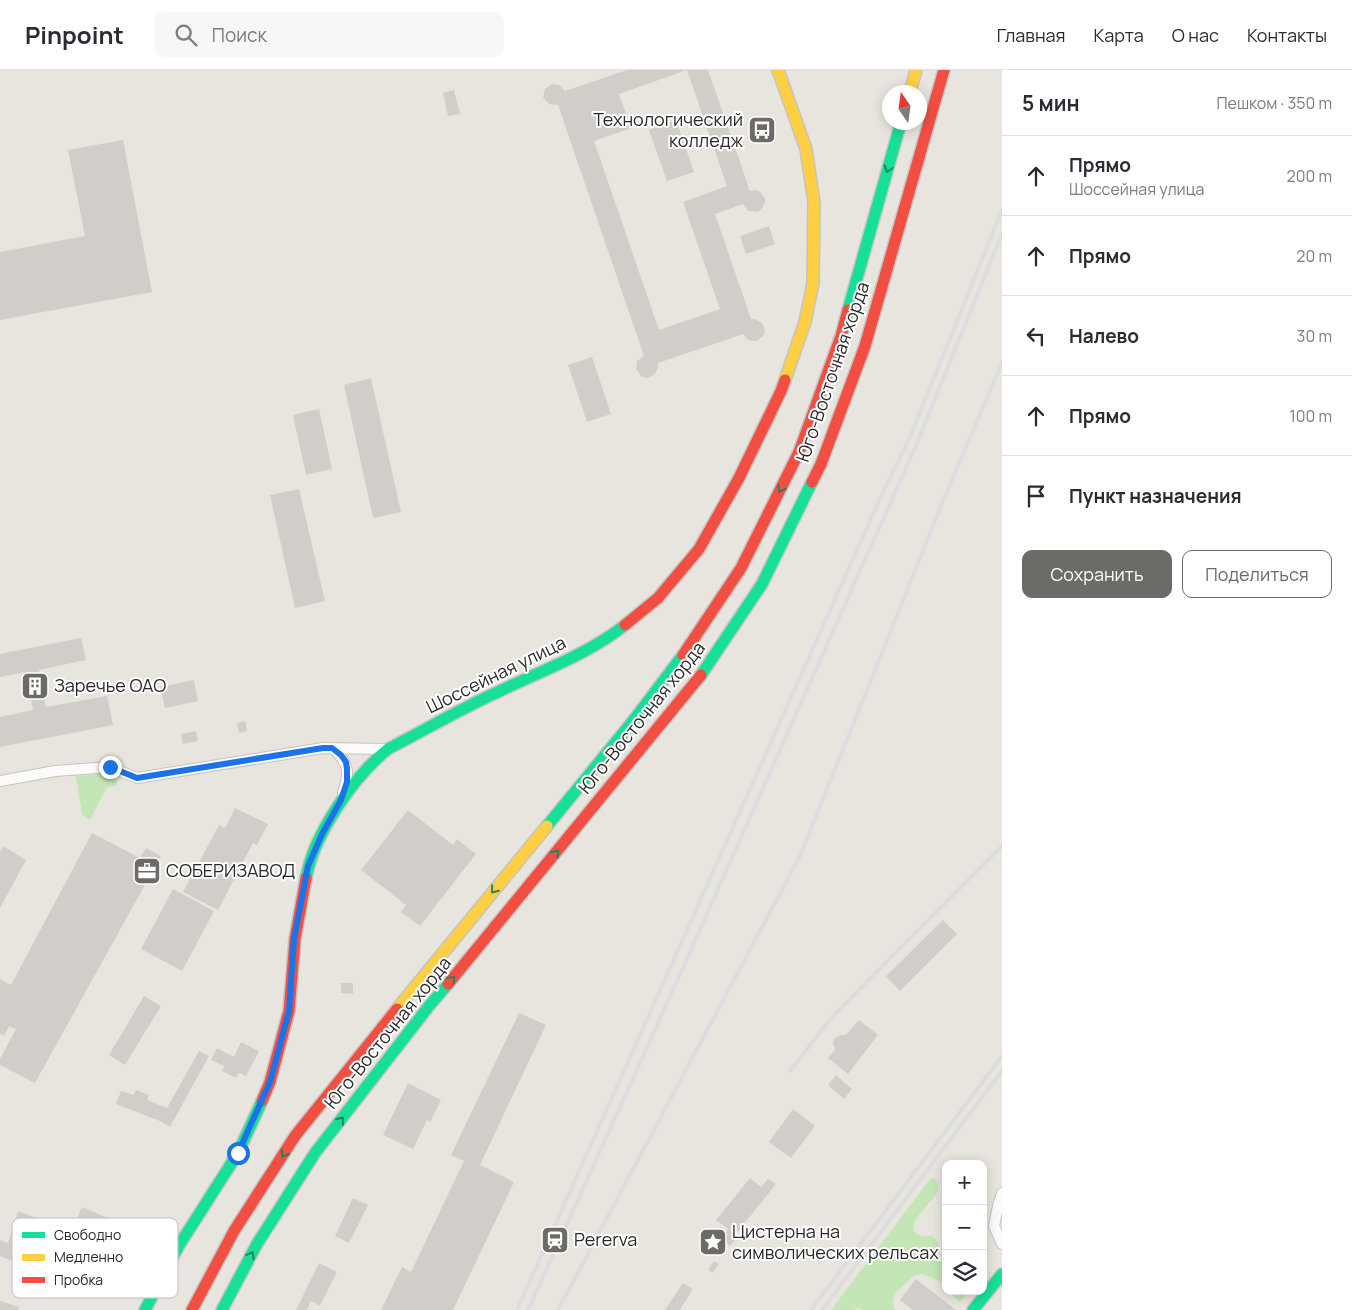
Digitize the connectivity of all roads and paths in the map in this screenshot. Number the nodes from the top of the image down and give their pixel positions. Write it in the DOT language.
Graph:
graph roads {
  1 [pos="778,70"];
  2 [pos="916,70"];
  3 [pos="944,70"];
  4 [pos="912,85"];
  5 [pos="900,130"];
  6 [pos="332,748"];
  7 [pos="388,749"];
  8 [pos="0,781"];
  9 [pos="341,800"];
  10 [pos="1002,1194"];
  11 [pos="1002,1244"];
  12 [pos="178,1247"];
  13 [pos="1002,1274"];
  14 [pos="151,1298"];
  15 [pos="145,1310"];
  16 [pos="192,1310"];
  17 [pos="223,1310"];
  18 [pos="973,1310"];
  1 -- 7 [label="main road, Шоссейная улица"];
  2 -- 4 [label="main road"];
  17 -- 3 [label="main road, Юго-Восточная хорда, one-way"];
  5 -- 16 [label="main road, Юго-Восточная хорда, one-way"];
  6 -- 7 [label="street"];
  6 -- 8 [label="street"];
  6 -- 9 [label="street"];
  7 -- 9 [label="main road, Шоссейная улица"];
  9 -- 12 [label="main road, Шоссейная улица"];
  10 -- 11 [label="street"];
  13 -- 18 [label="main road"];
  14 -- 15 [label="main road, Шоссейная улица"];
}
